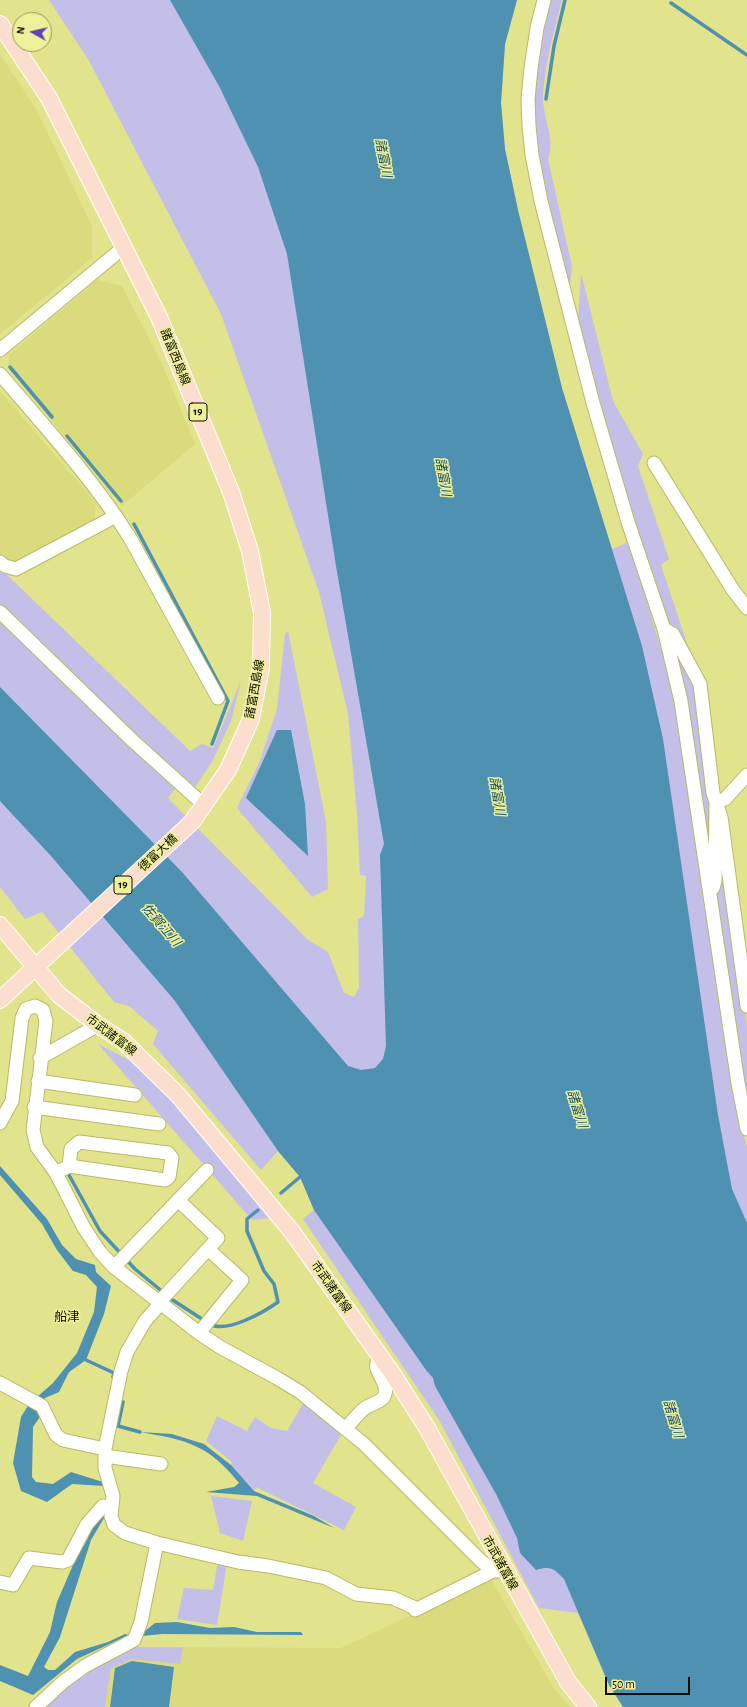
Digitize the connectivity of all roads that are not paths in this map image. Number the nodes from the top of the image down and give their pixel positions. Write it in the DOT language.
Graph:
graph roads {
  1 [pos="544,0"];
  2 [pos="0,24"];
  3 [pos="124,247"];
  4 [pos="0,350"];
  5 [pos="0,374"];
  6 [pos="654,463"];
  7 [pos="116,516"];
  8 [pos="0,562"];
  9 [pos="747,608"];
  10 [pos="0,612"];
  11 [pos="664,629"];
  12 [pos="218,698"];
  13 [pos="747,776"];
  14 [pos="716,802"];
  15 [pos="204,805"];
  16 [pos="192,822"];
  17 [pos="710,900"];
  18 [pos="0,925"];
  19 [pos="35,966"];
  20 [pos="0,1000"];
  21 [pos="747,1006"];
  22 [pos="98,1025"];
  23 [pos="40,1058"];
  24 [pos="38,1081"];
  25 [pos="135,1095"];
  26 [pos="34,1107"];
  27 [pos="0,1123"];
  28 [pos="158,1124"];
  29 [pos="747,1129"];
  30 [pos="69,1166"];
  31 [pos="207,1170"];
  32 [pos="56,1173"];
  33 [pos="178,1200"];
  34 [pos="208,1249"];
  35 [pos="120,1260"];
  36 [pos="164,1298"];
  37 [pos="204,1326"];
  38 [pos="380,1357"];
  39 [pos="0,1383"];
  40 [pos="346,1428"];
  41 [pos="105,1453"];
  42 [pos="162,1464"];
  43 [pos="112,1508"];
  44 [pos="157,1543"];
  45 [pos="499,1571"];
  46 [pos="0,1582"];
  47 [pos="36,1707"];
  48 [pos="588,1707"];
  1 -- 11 [label="street"];
  2 -- 3 [label="main road, 諸富西島線 / 19"];
  3 -- 4 [label="street"];
  3 -- 15 [label="main road, 諸富西島線 / 19"];
  5 -- 7 [label="street"];
  6 -- 9 [label="street"];
  7 -- 8 [label="street"];
  7 -- 12 [label="street"];
  10 -- 15 [label="street"];
  11 -- 14 [label="street"];
  11 -- 17 [label="street"];
  13 -- 14 [label="street"];
  14 -- 17 [label="street"];
  14 -- 21 [label="street"];
  15 -- 16 [label="main road, 諸富西島線 / 19"];
  16 -- 19 [label="main road, 徳富大橋 / 19"];
  17 -- 29 [label="street"];
  18 -- 19 [label="main road, 市武諸富線"];
  19 -- 20 [label="main road, 19"];
  19 -- 22 [label="main road, 市武諸富線"];
  22 -- 23 [label="street"];
  22 -- 38 [label="main road, 市武諸富線"];
  23 -- 24 [label="street"];
  23 -- 27 [label="street"];
  24 -- 25 [label="street"];
  24 -- 26 [label="street"];
  26 -- 28 [label="street"];
  26 -- 32 [label="street"];
  30 -- 30 [label="street"];
  30 -- 32 [label="street"];
  31 -- 33 [label="street"];
  32 -- 35 [label="street"];
  33 -- 34 [label="street"];
  33 -- 35 [label="street"];
  34 -- 36 [label="street"];
  34 -- 37 [label="street"];
  35 -- 36 [label="street"];
  36 -- 37 [label="street"];
  36 -- 41 [label="street"];
  37 -- 40 [label="street"];
  38 -- 40 [label="street"];
  38 -- 45 [label="main road, 市武諸富線"];
  39 -- 41 [label="street"];
  40 -- 45 [label="street"];
  41 -- 42 [label="street"];
  41 -- 43 [label="street"];
  43 -- 44 [label="street"];
  43 -- 46 [label="street"];
  44 -- 45 [label="street"];
  44 -- 47 [label="street"];
  45 -- 48 [label="main road, 市武諸富線"];
}
